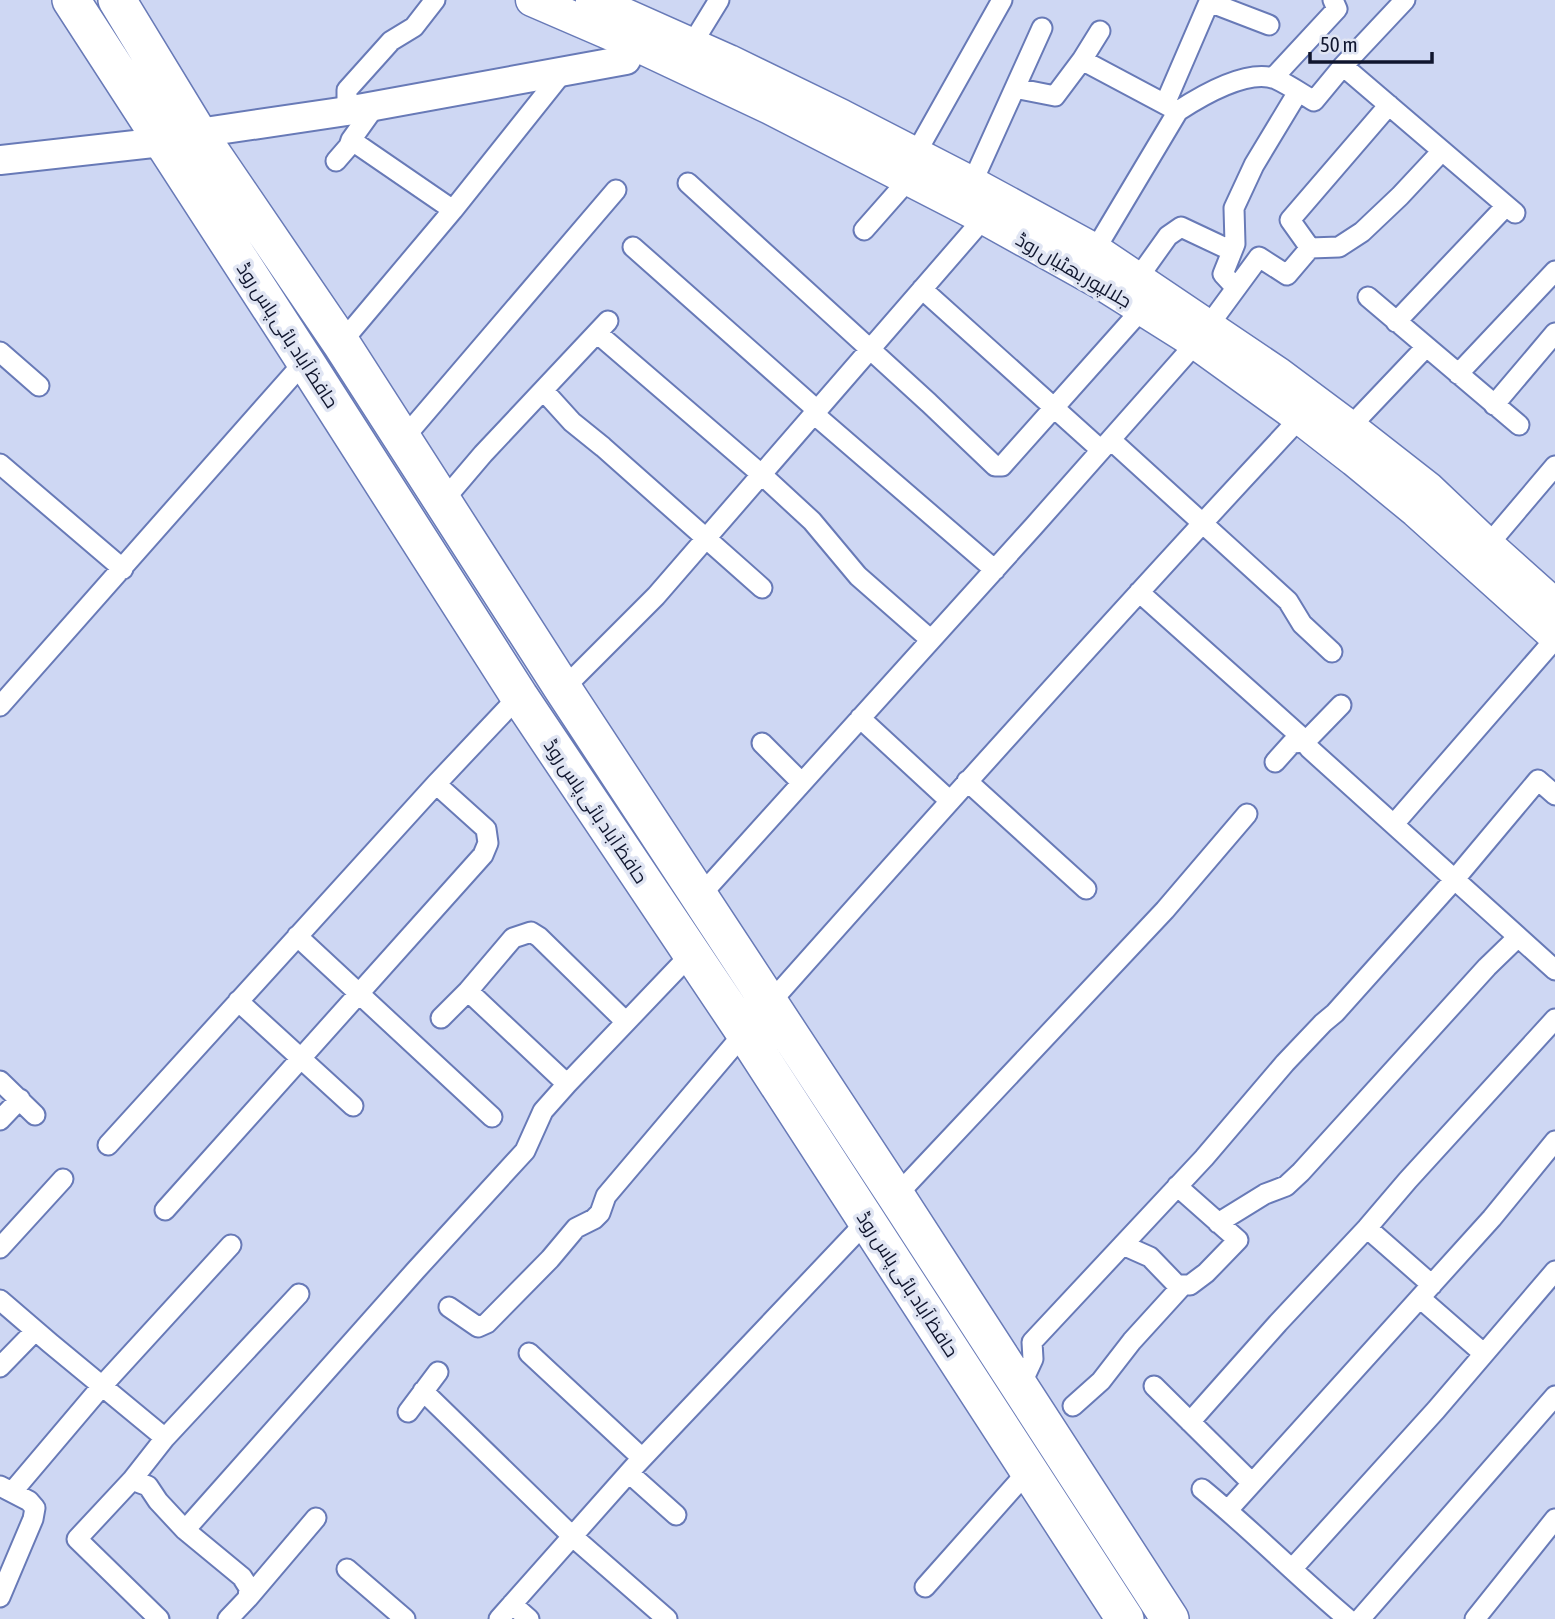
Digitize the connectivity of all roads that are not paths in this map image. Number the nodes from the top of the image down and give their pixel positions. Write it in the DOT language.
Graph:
graph roads {
  1 [pos="71,0"];
  2 [pos="85,0"];
  3 [pos="96,0"];
  4 [pos="117,0"];
  5 [pos="435,0"];
  6 [pos="533,0"];
  7 [pos="592,0"];
  8 [pos="719,0"];
  9 [pos="1002,0"];
  10 [pos="1334,0"];
  11 [pos="1405,0"];
  12 [pos="1200,4"];
  13 [pos="1269,25"];
  14 [pos="1042,28"];
  15 [pos="1100,31"];
  16 [pos="138,35"];
  17 [pos="634,44"];
  18 [pos="692,44"];
  19 [pos="106,55"];
  20 [pos="1082,60"];
  21 [pos="1343,66"];
  22 [pos="563,72"];
  23 [pos="1273,78"];
  24 [pos="1015,88"];
  25 [pos="1298,92"];
  26 [pos="376,105"];
  27 [pos="1389,105"];
  28 [pos="1172,107"];
  29 [pos="347,111"];
  30 [pos="198,133"];
  31 [pos="351,140"];
  32 [pos="162,142"];
  33 [pos="1442,151"];
  34 [pos="0,160"];
  35 [pos="336,161"];
  36 [pos="913,166"];
  37 [pos="688,183"];
  38 [pos="972,183"];
  39 [pos="617,190"];
  40 [pos="453,210"];
  41 [pos="984,218"];
  42 [pos="864,230"];
  43 [pos="633,247"];
  44 [pos="1310,248"];
  45 [pos="1095,250"];
  46 [pos="1232,251"];
  47 [pos="1555,271"];
  48 [pos="1138,278"];
  49 [pos="1236,288"];
  50 [pos="922,289"];
  51 [pos="1368,297"];
  52 [pos="1142,309"];
  53 [pos="1396,321"];
  54 [pos="1555,333"];
  55 [pos="1202,334"];
  56 [pos="341,343"];
  57 [pos="1426,347"];
  58 [pos="870,349"];
  59 [pos="0,352"];
  60 [pos="305,361"];
  61 [pos="1458,374"];
  62 [pos="39,386"];
  63 [pos="543,390"];
  64 [pos="1494,405"];
  65 [pos="1054,407"];
  66 [pos="816,412"];
  67 [pos="1300,418"];
  68 [pos="1520,425"];
  69 [pos="1350,427"];
  70 [pos="403,439"];
  71 [pos="1106,445"];
  72 [pos="0,464"];
  73 [pos="1555,467"];
  74 [pos="761,474"];
  75 [pos="443,501"];
  76 [pos="1202,523"];
  77 [pos="706,538"];
  78 [pos="1489,545"];
  79 [pos="123,569"];
  80 [pos="995,570"];
  81 [pos="762,588"];
  82 [pos="1139,592"];
  83 [pos="1555,605"];
  84 [pos="1555,637"];
  85 [pos="931,640"];
  86 [pos="1332,652"];
  87 [pos="563,689"];
  88 [pos="4,694"];
  89 [pos="519,696"];
  90 [pos="1341,705"];
  91 [pos="860,718"];
  92 [pos="1305,742"];
  93 [pos="762,743"];
  94 [pos="1275,762"];
  95 [pos="967,781"];
  96 [pos="802,783"];
  97 [pos="436,784"];
  98 [pos="1555,795"];
  99 [pos="950,801"];
  100 [pos="1247,814"];
  101 [pos="1394,824"];
  102 [pos="1455,879"];
  103 [pos="1086,889"];
  104 [pos="699,897"];
  105 [pos="297,936"];
  106 [pos="1518,937"];
  107 [pos="692,953"];
  108 [pos="1555,970"];
  109 [pos="468,991"];
  110 [pos="358,994"];
  111 [pos="238,1001"];
  112 [pos="769,1004"];
  113 [pos="441,1018"];
  114 [pos="1555,1019"];
  115 [pos="626,1022"];
  116 [pos="745,1032"];
  117 [pos="301,1058"];
  118 [pos="0,1081"];
  119 [pos="567,1084"];
  120 [pos="20,1099"];
  121 [pos="353,1106"];
  122 [pos="34,1115"];
  123 [pos="492,1117"];
  124 [pos="0,1120"];
  125 [pos="1555,1141"];
  126 [pos="108,1145"];
  127 [pos="63,1179"];
  128 [pos="1177,1186"];
  129 [pos="896,1196"];
  130 [pos="165,1210"];
  131 [pos="867,1221"];
  132 [pos="1218,1223"];
  133 [pos="1367,1228"];
  134 [pos="231,1245"];
  135 [pos="1123,1245"];
  136 [pos="0,1248"];
  137 [pos="1555,1271"];
  138 [pos="1183,1285"];
  139 [pos="1426,1291"];
  140 [pos="299,1294"];
  141 [pos="0,1300"];
  142 [pos="449,1307"];
  143 [pos="35,1331"];
  144 [pos="529,1353"];
  145 [pos="1483,1353"];
  146 [pos="0,1367"];
  147 [pos="438,1372"];
  148 [pos="102,1386"];
  149 [pos="1154,1386"];
  150 [pos="1020,1387"];
  151 [pos="424,1391"];
  152 [pos="1555,1396"];
  153 [pos="1073,1406"];
  154 [pos="408,1412"];
  155 [pos="1190,1422"];
  156 [pos="165,1438"];
  157 [pos="635,1466"];
  158 [pos="1028,1471"];
  159 [pos="132,1480"];
  160 [pos="1251,1482"];
  161 [pos="6,1488"];
  162 [pos="1202,1489"];
  163 [pos="1228,1510"];
  164 [pos="676,1515"];
  165 [pos="316,1518"];
  166 [pos="1555,1519"];
  167 [pos="185,1530"];
  168 [pos="572,1536"];
  169 [pos="7,1565"];
  170 [pos="347,1569"];
  171 [pos="1292,1569"];
  172 [pos="925,1587"];
  173 [pos="0,1597"];
  174 [pos="248,1598"];
  175 [pos="512,1604"];
  176 [pos="1122,1618"];
  177 [pos="159,1619"];
  178 [pos="228,1619"];
  179 [pos="405,1619"];
  180 [pos="499,1619"];
  181 [pos="530,1619"];
  182 [pos="667,1619"];
  183 [pos="1170,1619"];
  184 [pos="1348,1619"];
  185 [pos="1360,1619"];
  186 [pos="1475,1619"];
  1 -- 19 [label="highway, حافظ آباد بائی پاس روڈ"];
  2 -- 19 [label="highway"];
  3 -- 16 [label="highway"];
  4 -- 16 [label="highway, حافظ آباد بائی پاس روڈ"];
  5 -- 29 [label="street"];
  6 -- 17 [label="main road, جلالپور بھٹیاں روڈ"];
  7 -- 18 [label="main road, جلالپور بھٹیاں روڈ"];
  8 -- 18 [label="street"];
  9 -- 36 [label="street"];
  10 -- 23 [label="street"];
  11 -- 21 [label="street"];
  12 -- 13 [label="street"];
  12 -- 28 [label="street"];
  14 -- 24 [label="street"];
  15 -- 20 [label="street"];
  16 -- 30 [label="highway, حافظ آباد بائی پاس روڈ"];
  17 -- 22 [label="street"];
  17 -- 36 [label="main road, جلالپور بھٹیاں روڈ"];
  18 -- 36 [label="main road, جلالپور بھٹیاں روڈ"];
  19 -- 32 [label="highway, حافظ آباد بائی پاس روڈ"];
  20 -- 24 [label="street"];
  20 -- 28 [label="street"];
  21 -- 25 [label="street"];
  21 -- 27 [label="street"];
  22 -- 26 [label="street"];
  22 -- 40 [label="street"];
  23 -- 25 [label="street"];
  23 -- 28 [label="street"];
  24 -- 38 [label="street"];
  25 -- 46 [label="street"];
  26 -- 29 [label="street"];
  26 -- 31 [label="street"];
  27 -- 33 [label="street"];
  27 -- 44 [label="street"];
  28 -- 45 [label="street"];
  29 -- 30 [label="street"];
  30 -- 56 [label="highway, حافظ آباد بائی پاس روڈ"];
  31 -- 35 [label="street"];
  31 -- 40 [label="street"];
  32 -- 34 [label="street"];
  32 -- 60 [label="highway, حافظ آباد بائی پاس روڈ"];
  33 -- 44 [label="street"];
  33 -- 53 [label="street"];
  36 -- 38 [label="main road, جلالپور بھٹیاں روڈ"];
  36 -- 41 [label="main road, جلالپور بھٹیاں روڈ"];
  36 -- 42 [label="street"];
  37 -- 58 [label="street"];
  38 -- 45 [label="main road, جلالپور بھٹیاں روڈ"];
  39 -- 70 [label="street"];
  40 -- 56 [label="street"];
  41 -- 50 [label="street"];
  41 -- 52 [label="main road, جلالپور بھٹیاں روڈ"];
  43 -- 66 [label="street"];
  44 -- 49 [label="street"];
  45 -- 48 [label="main road, جلالپور بھٹیاں روڈ"];
  46 -- 48 [label="street"];
  46 -- 49 [label="street"];
  47 -- 61 [label="street"];
  48 -- 55 [label="main road, جلالپور بھٹیاں روڈ"];
  49 -- 55 [label="street"];
  50 -- 58 [label="street"];
  50 -- 65 [label="street"];
  51 -- 53 [label="street"];
  52 -- 55 [label="main road, جلالپور بھٹیاں روڈ"];
  52 -- 65 [label="street"];
  53 -- 57 [label="street"];
  54 -- 64 [label="street"];
  55 -- 67 [label="main road, جلالپور بھٹیاں روڈ"];
  55 -- 69 [label="main road, جلالپور بھٹیاں روڈ"];
  55 -- 71 [label="street"];
  56 -- 70 [label="highway, حافظ آباد بائی پاس روڈ"];
  57 -- 61 [label="street"];
  57 -- 69 [label="street"];
  58 -- 65 [label="street"];
  58 -- 66 [label="street"];
  59 -- 62 [label="street"];
  60 -- 79 [label="street"];
  60 -- 89 [label="highway, حافظ آباد بائی پاس روڈ"];
  61 -- 64 [label="street"];
  63 -- 74 [label="street"];
  63 -- 75 [label="street"];
  63 -- 77 [label="street"];
  64 -- 68 [label="street"];
  65 -- 71 [label="street"];
  66 -- 74 [label="street"];
  66 -- 80 [label="street"];
  67 -- 76 [label="street"];
  67 -- 84 [label="main road, جلالپور بھٹیاں روڈ"];
  69 -- 78 [label="main road, جلالپور بھٹیاں روڈ"];
  70 -- 75 [label="highway, حافظ آباد بائی پاس روڈ"];
  71 -- 76 [label="street"];
  71 -- 80 [label="street"];
  72 -- 79 [label="street"];
  73 -- 78 [label="street"];
  74 -- 77 [label="street"];
  74 -- 85 [label="street"];
  75 -- 87 [label="highway, حافظ آباد بائی پاس روڈ"];
  76 -- 82 [label="street"];
  76 -- 86 [label="street"];
  77 -- 81 [label="street"];
  77 -- 87 [label="street"];
  78 -- 83 [label="main road, جلالپور بھٹیاں روڈ"];
  79 -- 88 [label="street"];
  80 -- 85 [label="street"];
  82 -- 92 [label="street"];
  82 -- 95 [label="street"];
  84 -- 101 [label="street"];
  85 -- 91 [label="street"];
  87 -- 104 [label="highway, حافظ آباد بائی پاس روڈ"];
  89 -- 97 [label="street"];
  89 -- 107 [label="highway, حافظ آباد بائی پاس روڈ"];
  90 -- 92 [label="street"];
  91 -- 96 [label="street"];
  91 -- 99 [label="street"];
  92 -- 94 [label="street"];
  92 -- 101 [label="street"];
  93 -- 96 [label="street"];
  95 -- 99 [label="street"];
  95 -- 103 [label="street"];
  96 -- 104 [label="street"];
  97 -- 105 [label="street"];
  97 -- 110 [label="street"];
  98 -- 102 [label="street"];
  99 -- 112 [label="street"];
  100 -- 129 [label="street"];
  101 -- 102 [label="street"];
  102 -- 106 [label="street"];
  102 -- 128 [label="street"];
  104 -- 112 [label="highway, حافظ آباد بائی پاس روڈ"];
  105 -- 110 [label="street"];
  105 -- 111 [label="street"];
  106 -- 108 [label="street"];
  106 -- 132 [label="street"];
  107 -- 115 [label="street"];
  107 -- 116 [label="highway, حافظ آباد بائی پاس روڈ"];
  109 -- 113 [label="street"];
  109 -- 115 [label="street"];
  109 -- 119 [label="street"];
  110 -- 117 [label="street"];
  110 -- 123 [label="street"];
  111 -- 117 [label="street"];
  111 -- 126 [label="street"];
  112 -- 129 [label="highway, حافظ آباد بائی پاس روڈ"];
  114 -- 133 [label="street"];
  115 -- 119 [label="street"];
  116 -- 131 [label="highway, حافظ آباد بائی پاس روڈ"];
  116 -- 142 [label="street"];
  117 -- 121 [label="street"];
  117 -- 130 [label="street"];
  118 -- 120 [label="street"];
  119 -- 167 [label="street"];
  120 -- 122 [label="street"];
  120 -- 124 [label="street"];
  125 -- 139 [label="street"];
  127 -- 136 [label="street"];
  128 -- 132 [label="street"];
  128 -- 135 [label="street"];
  129 -- 150 [label="highway, حافظ آباد بائی پاس روڈ"];
  131 -- 157 [label="street"];
  131 -- 158 [label="highway, حافظ آباد بائی پاس روڈ"];
  132 -- 138 [label="street"];
  133 -- 139 [label="street"];
  133 -- 155 [label="street"];
  134 -- 148 [label="street"];
  135 -- 138 [label="street"];
  135 -- 150 [label="street"];
  137 -- 145 [label="street"];
  138 -- 153 [label="street"];
  139 -- 145 [label="street"];
  139 -- 160 [label="street"];
  140 -- 156 [label="street"];
  141 -- 143 [label="street"];
  143 -- 146 [label="street"];
  143 -- 148 [label="street"];
  144 -- 157 [label="street"];
  145 -- 171 [label="street"];
  147 -- 151 [label="street"];
  148 -- 156 [label="street"];
  148 -- 161 [label="street"];
  149 -- 155 [label="street"];
  150 -- 183 [label="highway, حافظ آباد بائی پاس روڈ"];
  151 -- 154 [label="street"];
  151 -- 168 [label="street"];
  152 -- 185 [label="street"];
  155 -- 160 [label="street"];
  156 -- 159 [label="street"];
  157 -- 164 [label="street"];
  157 -- 168 [label="street"];
  158 -- 172 [label="street"];
  158 -- 176 [label="highway, حافظ آباد بائی پاس روڈ"];
  159 -- 167 [label="street"];
  159 -- 177 [label="street"];
  160 -- 163 [label="street"];
  161 -- 169 [label="street"];
  162 -- 163 [label="street"];
  163 -- 171 [label="street"];
  165 -- 174 [label="street"];
  166 -- 186 [label="street"];
  167 -- 174 [label="street"];
  168 -- 175 [label="street"];
  168 -- 182 [label="street"];
  169 -- 173 [label="street"];
  170 -- 179 [label="street"];
  171 -- 184 [label="street"];
  174 -- 178 [label="street"];
  175 -- 180 [label="street"];
  175 -- 181 [label="street"];
}
